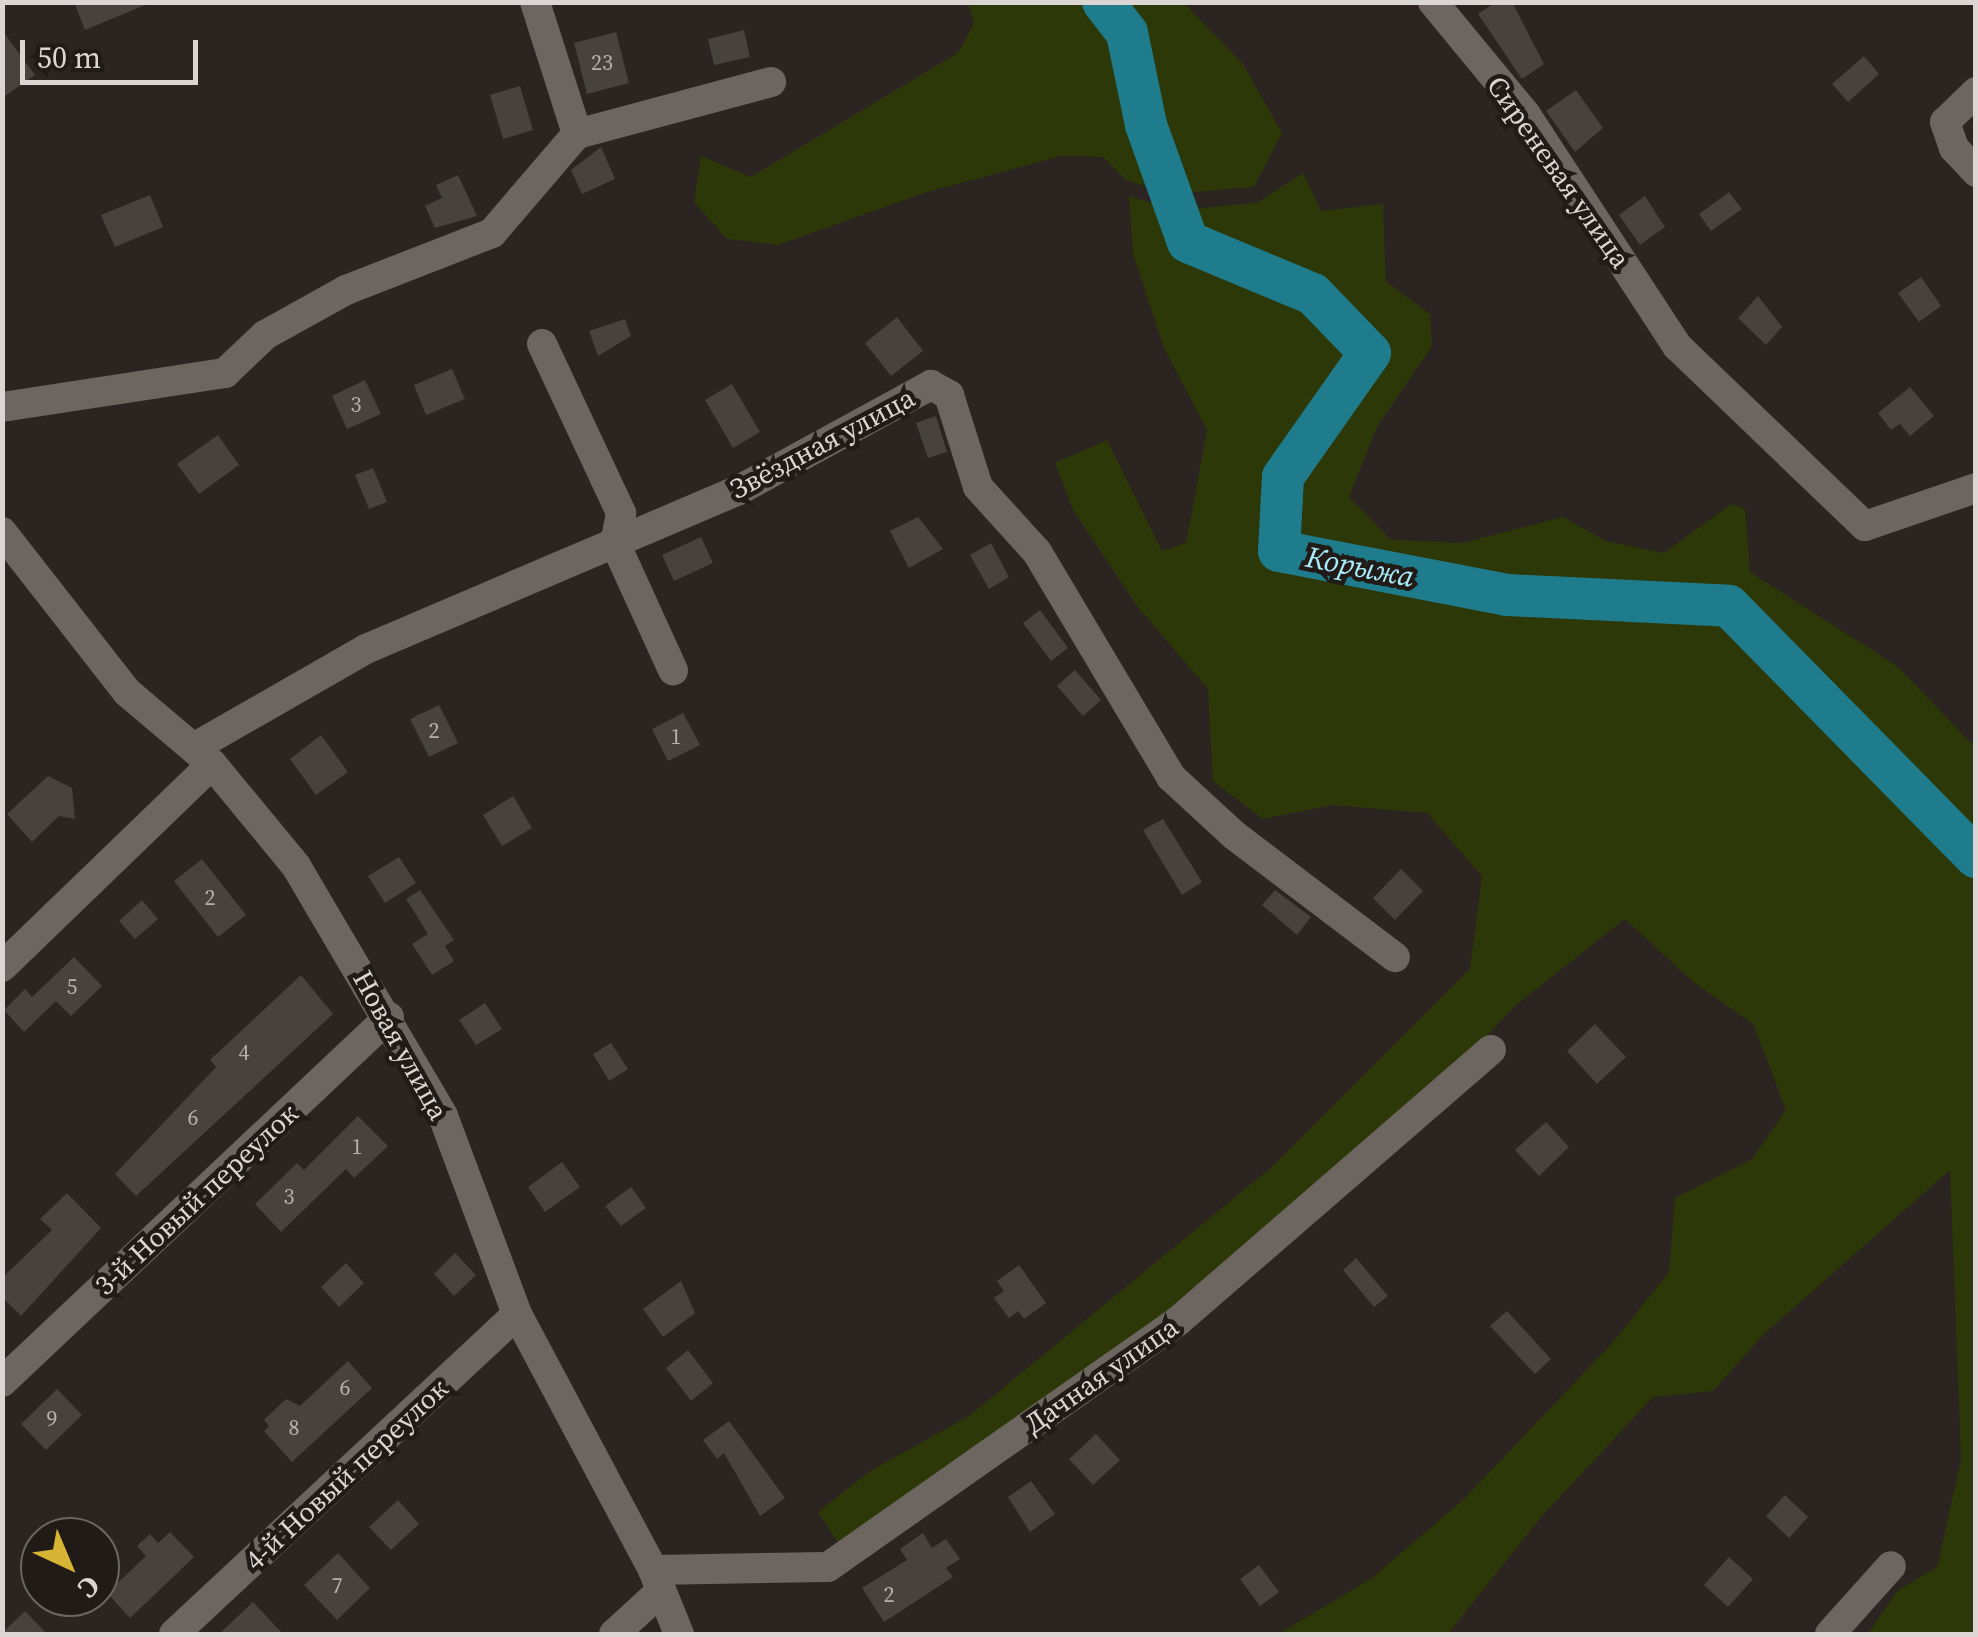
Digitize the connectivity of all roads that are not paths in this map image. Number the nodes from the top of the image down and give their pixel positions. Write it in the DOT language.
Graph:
graph roads {
  1 [pos="535,2"];
  2 [pos="1432,2"];
  3 [pos="771,82"];
  4 [pos="1976,92"];
  5 [pos="578,134"];
  6 [pos="1976,172"];
  7 [pos="542,344"];
  8 [pos="2,407"];
  9 [pos="1976,488"];
  10 [pos="615,544"];
  11 [pos="6,548"];
  12 [pos="673,670"];
  13 [pos="204,756"];
  14 [pos="1395,957"];
  15 [pos="2,966"];
  16 [pos="389,1017"];
  17 [pos="1491,1050"];
  18 [pos="517,1314"];
  19 [pos="2,1382"];
  20 [pos="1891,1566"];
  21 [pos="657,1581"];
  22 [pos="174,1634"];
  23 [pos="614,1634"];
  24 [pos="679,1634"];
  25 [pos="1830,1634"];
  1 -- 5 [label="street"];
  2 -- 9 [label="street, Сиреневая улица"];
  3 -- 5 [label="street"];
  4 -- 6 [label="street"];
  5 -- 8 [label="street"];
  7 -- 10 [label="street"];
  10 -- 12 [label="street"];
  10 -- 13 [label="street, Звёздная улица"];
  10 -- 14 [label="street, Звёздная улица"];
  11 -- 13 [label="street, Новая улица"];
  13 -- 15 [label="street, Звёздная улица"];
  13 -- 16 [label="street, Новая улица"];
  16 -- 18 [label="street, Новая улица"];
  16 -- 19 [label="street, 3-й Новый переулок"];
  17 -- 21 [label="street, Дачная улица"];
  18 -- 21 [label="street, Новая улица"];
  18 -- 22 [label="street, 4-й Новый переулок"];
  20 -- 25 [label="street"];
  21 -- 23 [label="street"];
  21 -- 24 [label="street, Новая улица"];
}
